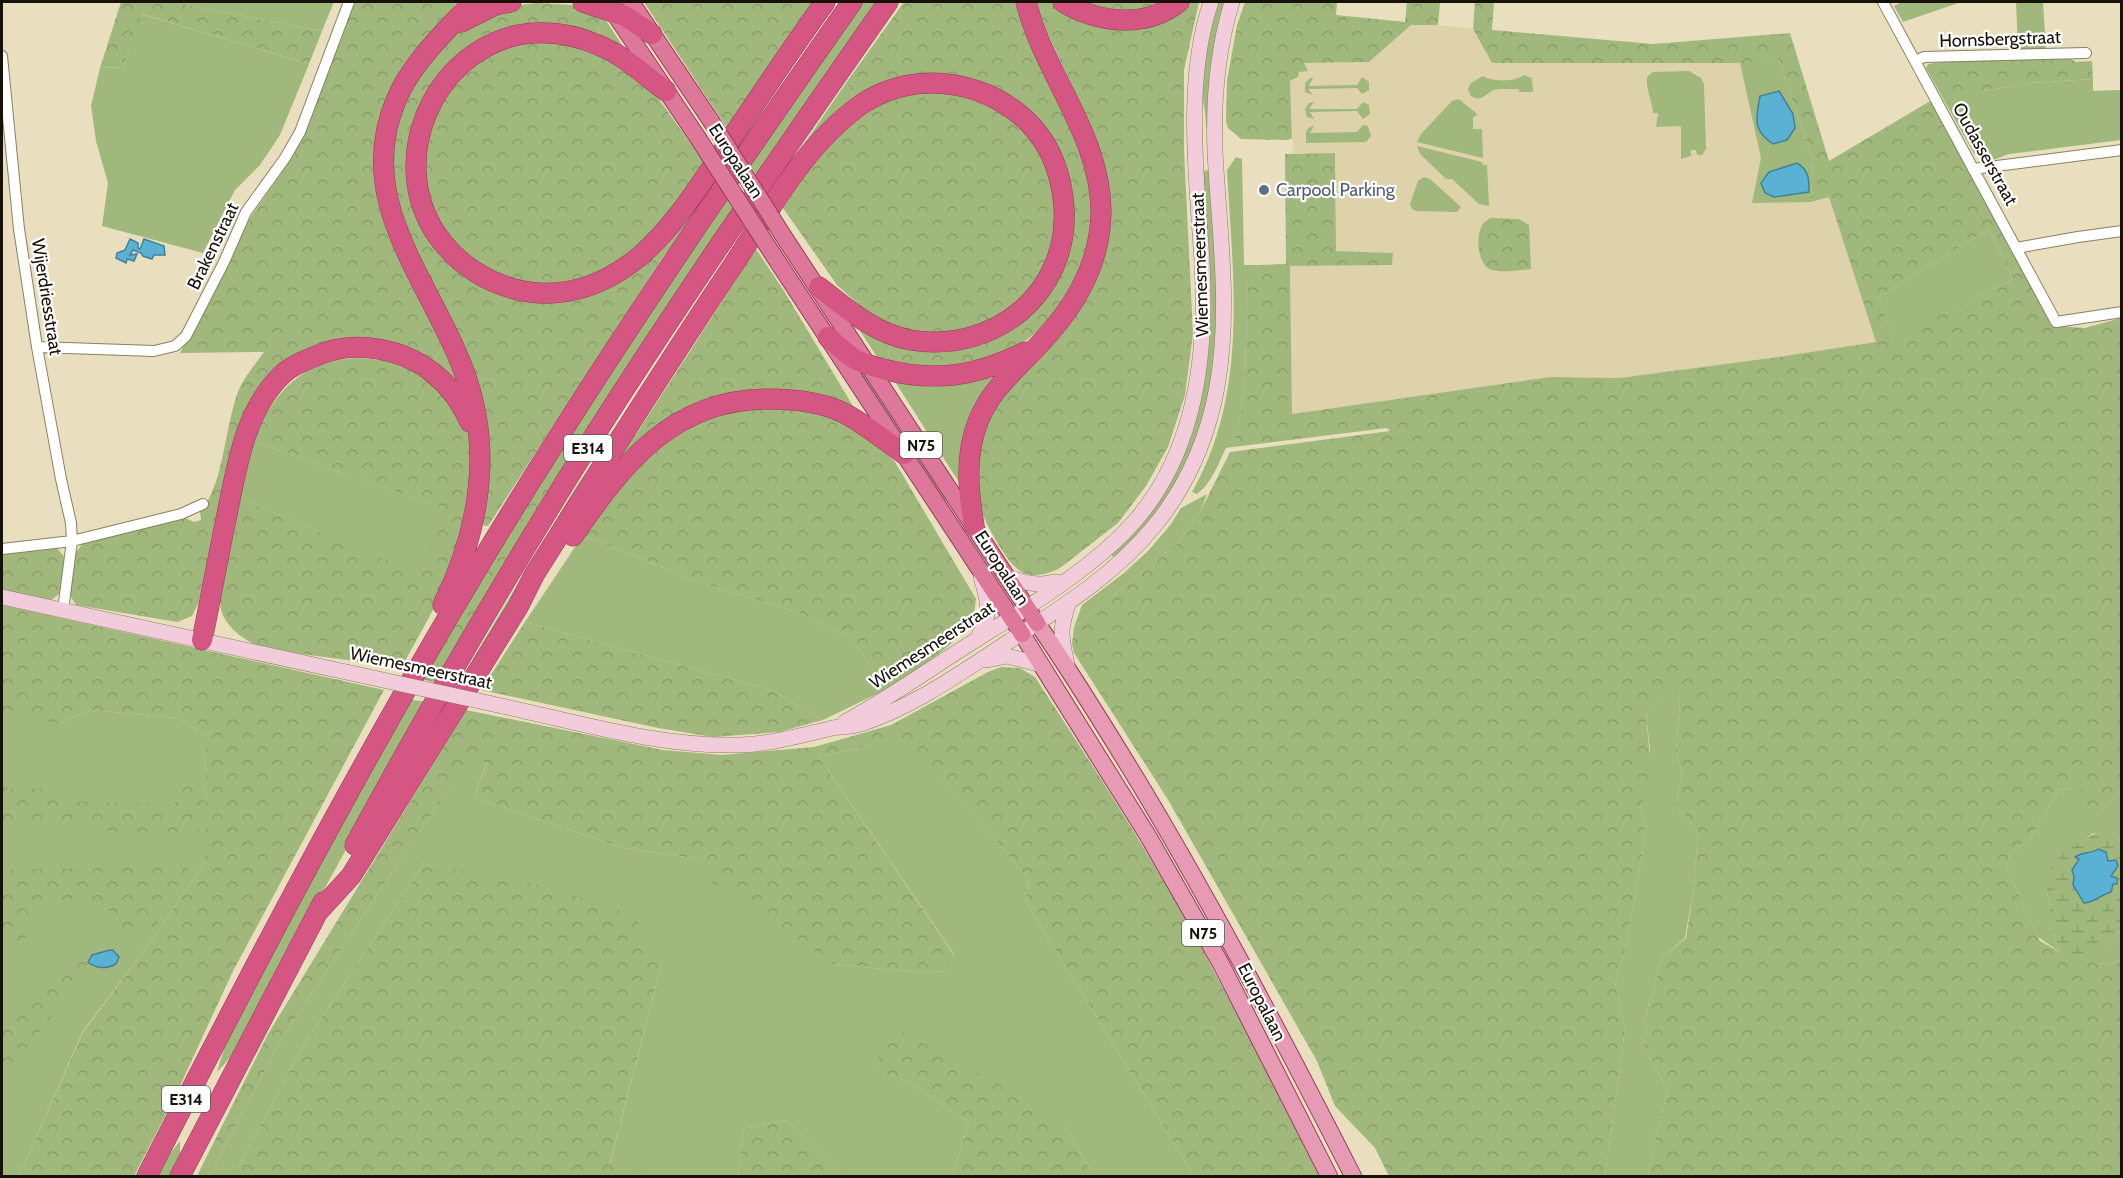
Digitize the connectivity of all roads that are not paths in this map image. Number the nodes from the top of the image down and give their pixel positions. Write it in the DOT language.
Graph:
graph roads {
  1 [pos="349,2"];
  2 [pos="473,2"];
  3 [pos="511,2"];
  4 [pos="584,2"];
  5 [pos="631,2"];
  6 [pos="825,2"];
  7 [pos="852,2"];
  8 [pos="888,2"];
  9 [pos="1026,2"];
  10 [pos="1064,2"];
  11 [pos="1179,2"];
  12 [pos="1211,2"];
  13 [pos="1232,2"];
  14 [pos="1883,2"];
  15 [pos="610,6"];
  16 [pos="447,30"];
  17 [pos="652,34"];
  18 [pos="2086,53"];
  19 [pos="2,56"];
  20 [pos="1915,60"];
  21 [pos="666,91"];
  22 [pos="2121,150"];
  23 [pos="1973,169"];
  24 [pos="2121,231"];
  25 [pos="2016,248"];
  26 [pos="819,287"];
  27 [pos="2121,312"];
  28 [pos="828,338"];
  29 [pos="1040,344"];
  30 [pos="37,347"];
  31 [pos="868,364"];
  32 [pos="479,450"];
  33 [pos="904,454"];
  34 [pos="203,504"];
  35 [pos="974,525"];
  36 [pos="72,541"];
  37 [pos="2,549"];
  38 [pos="980,571"];
  39 [pos="1007,577"];
  40 [pos="1062,583"];
  41 [pos="2,597"];
  42 [pos="1069,601"];
  43 [pos="519,607"];
  44 [pos="1027,607"];
  45 [pos="63,610"];
  46 [pos="1011,618"];
  47 [pos="1037,623"];
  48 [pos="1022,634"];
  49 [pos="977,639"];
  50 [pos="202,640"];
  51 [pos="981,660"];
  52 [pos="1042,665"];
  53 [pos="417,671"];
  54 [pos="1068,671"];
  55 [pos="834,728"];
  56 [pos="318,913"];
  57 [pos="147,1176"];
  58 [pos="180,1176"];
  59 [pos="1329,1176"];
  60 [pos="1353,1176"];
  1 -- 30 [label="street, Brakenstraat"];
  2 -- 16 [label="highway"];
  3 -- 16 [label="highway"];
  4 -- 15 [label="highway"];
  5 -- 17 [label="highway, Europalaan / N75"];
  6 -- 21 [label="highway"];
  7 -- 53 [label="highway, E314"];
  8 -- 56 [label="highway, E314"];
  9 -- 29 [label="highway"];
  10 -- 11 [label="highway"];
  12 -- 40 [label="main road, Wiemesmeerstraat"];
  13 -- 42 [label="main road, Wiemesmeerstraat"];
  14 -- 20 [label="street, Oudasserstraat"];
  15 -- 17 [label="highway"];
  15 -- 21 [label="highway, Europalaan / N75"];
  16 -- 32 [label="highway"];
  17 -- 26 [label="highway, Europalaan / N75, bridge"];
  18 -- 20 [label="street, Hornsbergstraat"];
  19 -- 30 [label="street, Wijerdriesstraat"];
  20 -- 23 [label="street, Oudasserstraat"];
  21 -- 28 [label="highway, Europalaan / N75, bridge"];
  22 -- 23 [label="street"];
  23 -- 25 [label="street, Oudasserstraat"];
  24 -- 25 [label="street"];
  25 -- 27 [label="street, Oudasserstraat"];
  26 -- 31 [label="highway, Europalaan / N75"];
  26 -- 43 [label="highway"];
  28 -- 31 [label="highway"];
  28 -- 33 [label="highway, Europalaan / N75"];
  29 -- 31 [label="highway"];
  29 -- 35 [label="highway"];
  30 -- 36 [label="street, Wijerdriesstraat"];
  31 -- 35 [label="highway, Europalaan / N75"];
  32 -- 50 [label="highway"];
  32 -- 53 [label="highway"];
  33 -- 38 [label="highway, Europalaan / N75"];
  33 -- 43 [label="highway"];
  34 -- 36 [label="street"];
  35 -- 39 [label="highway, Europalaan / N75"];
  36 -- 37 [label="street"];
  36 -- 45 [label="street, Wijerdriesstraat"];
  38 -- 46 [label="highway, Europalaan / N75"];
  38 -- 49 [label="main road"];
  39 -- 40 [label="main road"];
  39 -- 44 [label="highway, Europalaan / N75"];
  40 -- 44 [label="main road, Wiemesmeerstraat"];
  41 -- 45 [label="main road, Wiemesmeerstraat"];
  42 -- 47 [label="main road, Wiemesmeerstraat"];
  42 -- 54 [label="main road"];
  43 -- 56 [label="highway"];
  44 -- 46 [label="main road, Wiemesmeerstraat"];
  44 -- 47 [label="highway, Europalaan / N75"];
  45 -- 50 [label="main road, Wiemesmeerstraat"];
  46 -- 48 [label="highway, Europalaan / N75"];
  46 -- 49 [label="main road, Wiemesmeerstraat"];
  47 -- 48 [label="main road, Wiemesmeerstraat"];
  47 -- 54 [label="main road, Europalaan / N75"];
  48 -- 51 [label="main road, Wiemesmeerstraat"];
  48 -- 52 [label="main road, Europalaan / N75"];
  49 -- 55 [label="main road, Wiemesmeerstraat"];
  50 -- 55 [label="main road, Wiemesmeerstraat, bridge"];
  51 -- 52 [label="main road"];
  51 -- 55 [label="main road, Wiemesmeerstraat"];
  52 -- 59 [label="main road, Europalaan / N75"];
  53 -- 57 [label="highway, E314"];
  54 -- 60 [label="main road, Europalaan / N75"];
  56 -- 58 [label="highway, E314"];
}
